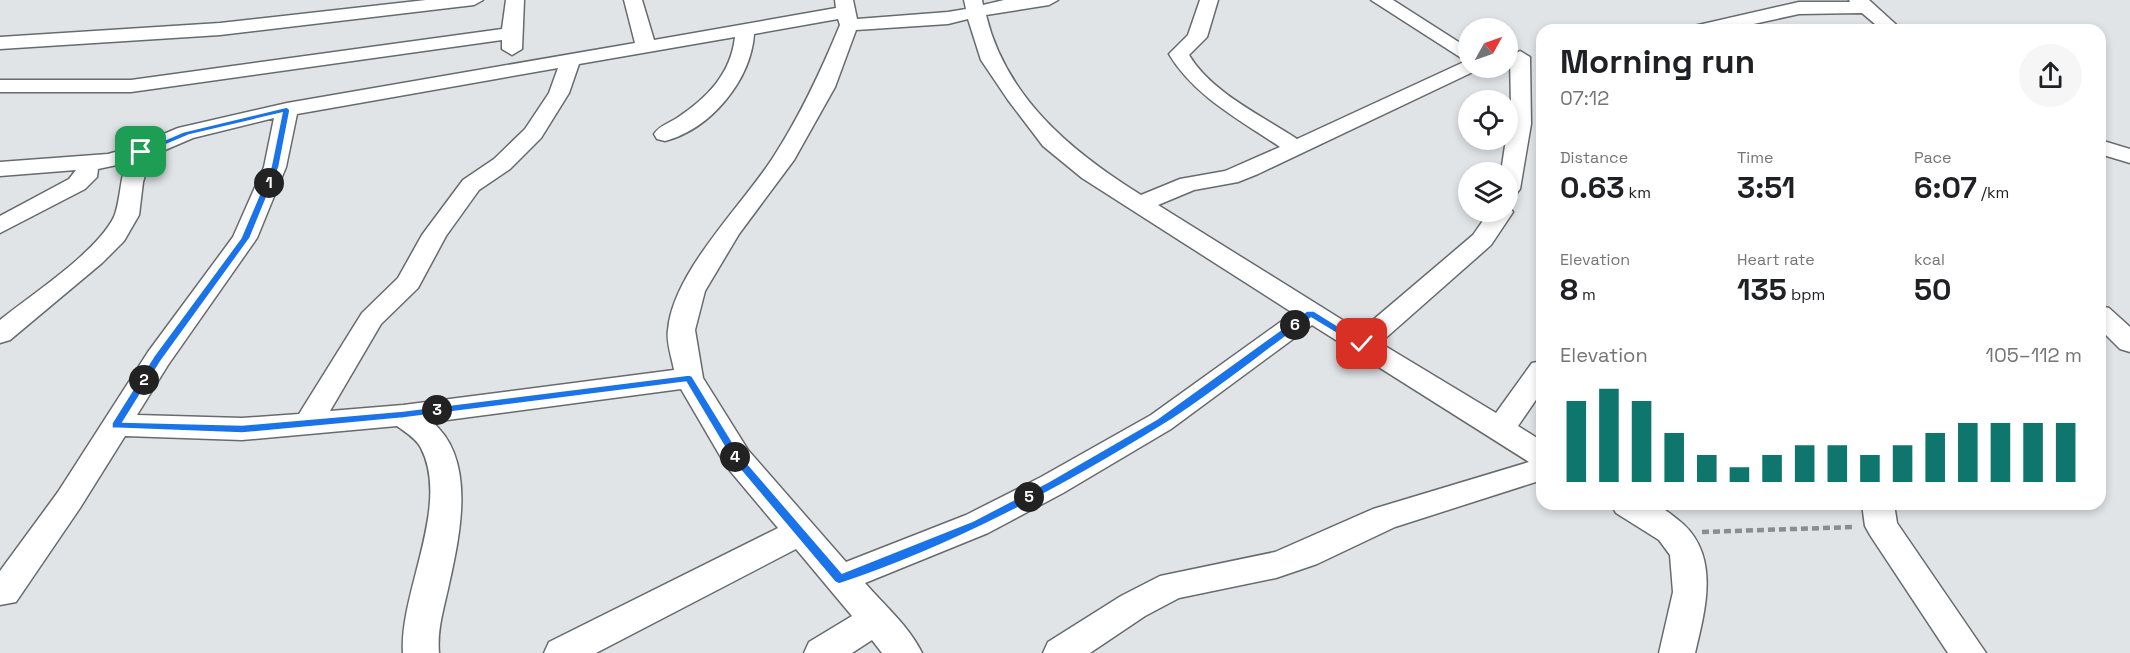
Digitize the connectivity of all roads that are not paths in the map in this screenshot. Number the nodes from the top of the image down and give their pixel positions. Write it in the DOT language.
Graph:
graph roads {
  1 [pos="474,0"];
  2 [pos="515,0"];
  3 [pos="633,0"];
  4 [pos="1049,0"];
  5 [pos="1209,0"];
  6 [pos="1380,0"];
  7 [pos="1862,3"];
  8 [pos="975,6"];
  9 [pos="846,13"];
  10 [pos="1779,13"];
  11 [pos="1729,24"];
  12 [pos="1790,24"];
  13 [pos="1886,24"];
  14 [pos="745,29"];
  15 [pos="511,33"];
  16 [pos="0,43"];
  17 [pos="646,46"];
  18 [pos="1458,50"];
  19 [pos="1536,55"];
  20 [pos="1518,57"];
  21 [pos="570,60"];
  22 [pos="1518,68"];
  23 [pos="514,70"];
  24 [pos="1458,72"];
  25 [pos="0,86"];
  26 [pos="287,110"];
  27 [pos="665,134"];
  28 [pos="1294,147"];
  29 [pos="2106,149"];
  30 [pos="141,152"];
  31 [pos="2130,156"];
  32 [pos="88,162"];
  33 [pos="1513,162"];
  34 [pos="0,169"];
  35 [pos="1141,204"];
  36 [pos="1494,222"];
  37 [pos="0,226"];
  38 [pos="1311,313"];
  39 [pos="2106,321"];
  40 [pos="0,334"];
  41 [pos="2130,343"];
  42 [pos="1362,344"];
  43 [pos="689,378"];
  44 [pos="1536,379"];
  45 [pos="468,407"];
  46 [pos="403,415"];
  47 [pos="309,422"];
  48 [pos="116,425"];
  49 [pos="1501,429"];
  50 [pos="434,442"];
  51 [pos="1536,451"];
  52 [pos="1536,471"];
  53 [pos="1636,510"];
  54 [pos="1880,515"];
  55 [pos="798,533"];
  56 [pos="839,579"];
  57 [pos="4,592"];
  58 [pos="877,619"];
  59 [pos="421,653"];
  60 [pos="562,653"];
  61 [pos="822,653"];
  62 [pos="904,653"];
  63 [pos="1061,653"];
  64 [pos="1677,653"];
  65 [pos="1968,653"];
  1 -- 16 [label="street"];
  2 -- 15 [label="street"];
  3 -- 17 [label="street"];
  4 -- 8 [label="street"];
  5 -- 28 [label="street"];
  6 -- 18 [label="street"];
  7 -- 10 [label="street"];
  7 -- 13 [label="street"];
  8 -- 9 [label="street"];
  8 -- 35 [label="street"];
  9 -- 14 [label="street"];
  9 -- 43 [label="street"];
  10 -- 11 [label="street"];
  10 -- 12 [label="street"];
  14 -- 17 [label="street"];
  14 -- 27 [label="street"];
  15 -- 23 [label="street"];
  15 -- 25 [label="street"];
  17 -- 21 [label="street"];
  19 -- 20 [label="street"];
  21 -- 23 [label="street"];
  21 -- 47 [label="street"];
  22 -- 33 [label="street"];
  23 -- 26 [label="street"];
  24 -- 28 [label="street"];
  26 -- 30 [label="street"];
  26 -- 48 [label="street"];
  28 -- 35 [label="street"];
  29 -- 31 [label="street"];
  30 -- 32 [label="street"];
  30 -- 40 [label="street"];
  32 -- 34 [label="street"];
  32 -- 37 [label="street"];
  35 -- 38 [label="street"];
  36 -- 42 [label="street"];
  38 -- 42 [label="street"];
  38 -- 56 [label="street"];
  39 -- 41 [label="street"];
  42 -- 49 [label="street"];
  43 -- 45 [label="street"];
  43 -- 55 [label="street"];
  44 -- 49 [label="street"];
  45 -- 46 [label="street"];
  45 -- 50 [label="street"];
  46 -- 47 [label="street"];
  46 -- 50 [label="street"];
  47 -- 48 [label="street"];
  48 -- 57 [label="street"];
  49 -- 51 [label="street"];
  50 -- 59 [label="street"];
  52 -- 63 [label="street"];
  53 -- 64 [label="street"];
  54 -- 65 [label="street"];
  55 -- 56 [label="street"];
  55 -- 60 [label="street"];
  56 -- 58 [label="street"];
  58 -- 61 [label="street"];
  58 -- 62 [label="street"];
}
